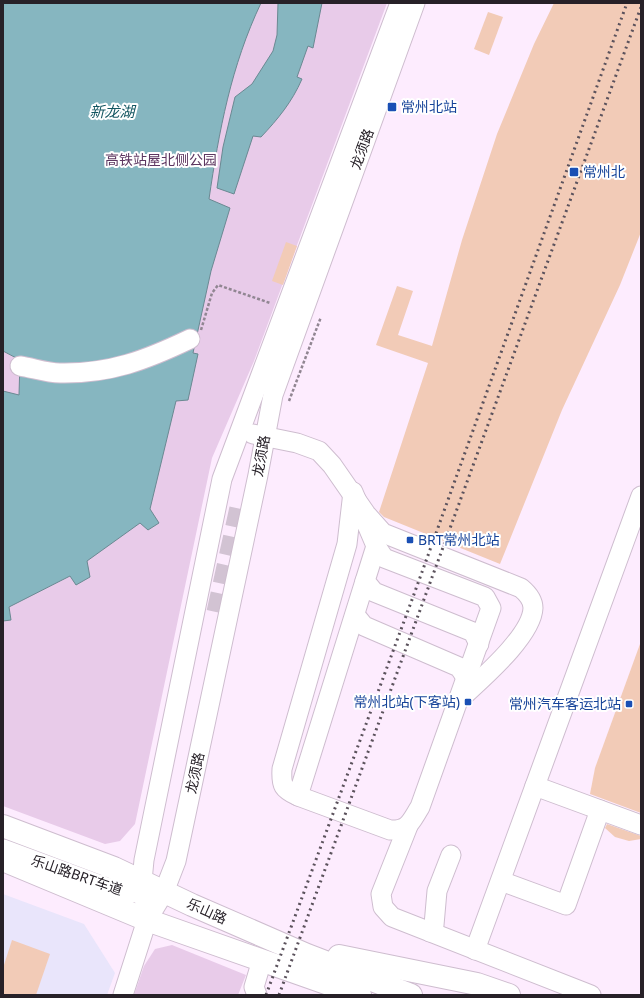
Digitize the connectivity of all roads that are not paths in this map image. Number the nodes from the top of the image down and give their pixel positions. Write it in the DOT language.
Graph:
graph roads {
  1 [pos="400,3"];
  2 [pos="414,3"];
  3 [pos="193,337"];
  4 [pos="20,366"];
  5 [pos="240,431"];
  6 [pos="264,436"];
  7 [pos="353,492"];
  8 [pos="641,496"];
  9 [pos="375,551"];
  10 [pos="364,586"];
  11 [pos="216,612"];
  12 [pos="355,615"];
  13 [pos="477,648"];
  14 [pos="467,679"];
  15 [pos="460,699"];
  16 [pos="535,786"];
  17 [pos="298,796"];
  18 [pos="600,810"];
  19 [pos="641,825"];
  20 [pos="3,826"];
  21 [pos="408,826"];
  22 [pos="3,839"];
  23 [pos="3,849"];
  24 [pos="451,856"];
  25 [pos="3,860"];
  26 [pos="501,881"];
  27 [pos="146,885"];
  28 [pos="148,920"];
  29 [pos="249,930"];
  30 [pos="430,932"];
  31 [pos="476,950"];
  32 [pos="262,960"];
  33 [pos="123,995"];
  34 [pos="257,995"];
  35 [pos="360,995"];
  36 [pos="411,995"];
  37 [pos="509,995"];
  38 [pos="591,995"];
  1 -- 5 [label="street, 龙须路"];
  2 -- 6 [label="street, 龙须路"];
  3 -- 4 [label="street"];
  5 -- 6 [label="street"];
  5 -- 27 [label="street, 龙须路"];
  6 -- 7 [label="street"];
  6 -- 27 [label="street, 龙须路"];
  7 -- 9 [label="street"];
  7 -- 15 [label="street"];
  7 -- 17 [label="street"];
  8 -- 16 [label="street"];
  9 -- 10 [label="street"];
  9 -- 13 [label="street"];
  10 -- 12 [label="street"];
  10 -- 13 [label="street"];
  11 -- 27 [label="street"];
  12 -- 14 [label="street"];
  12 -- 17 [label="street"];
  13 -- 14 [label="street"];
  14 -- 15 [label="street"];
  15 -- 21 [label="street"];
  16 -- 18 [label="street"];
  16 -- 26 [label="street"];
  17 -- 21 [label="street"];
  18 -- 19 [label="street"];
  18 -- 26 [label="street"];
  20 -- 27 [label="main road, 乐山路"];
  21 -- 30 [label="street"];
  22 -- 27 [label="street, 乐山路BRT车道"];
  23 -- 27 [label="street, 乐山路BRT车道"];
  24 -- 30 [label="street"];
  25 -- 28 [label="main road, 乐山路"];
  26 -- 31 [label="street"];
  27 -- 28 [label="street, 龙须路"];
  27 -- 29 [label="main road, 乐山路"];
  28 -- 32 [label="main road, 乐山路"];
  28 -- 33 [label="street, 龙须路"];
  29 -- 36 [label="main road, 乐山路"];
  29 -- 37 [label="main road"];
  30 -- 31 [label="street"];
  31 -- 38 [label="street"];
  32 -- 34 [label="street"];
  32 -- 35 [label="main road, 乐山路"];
}
